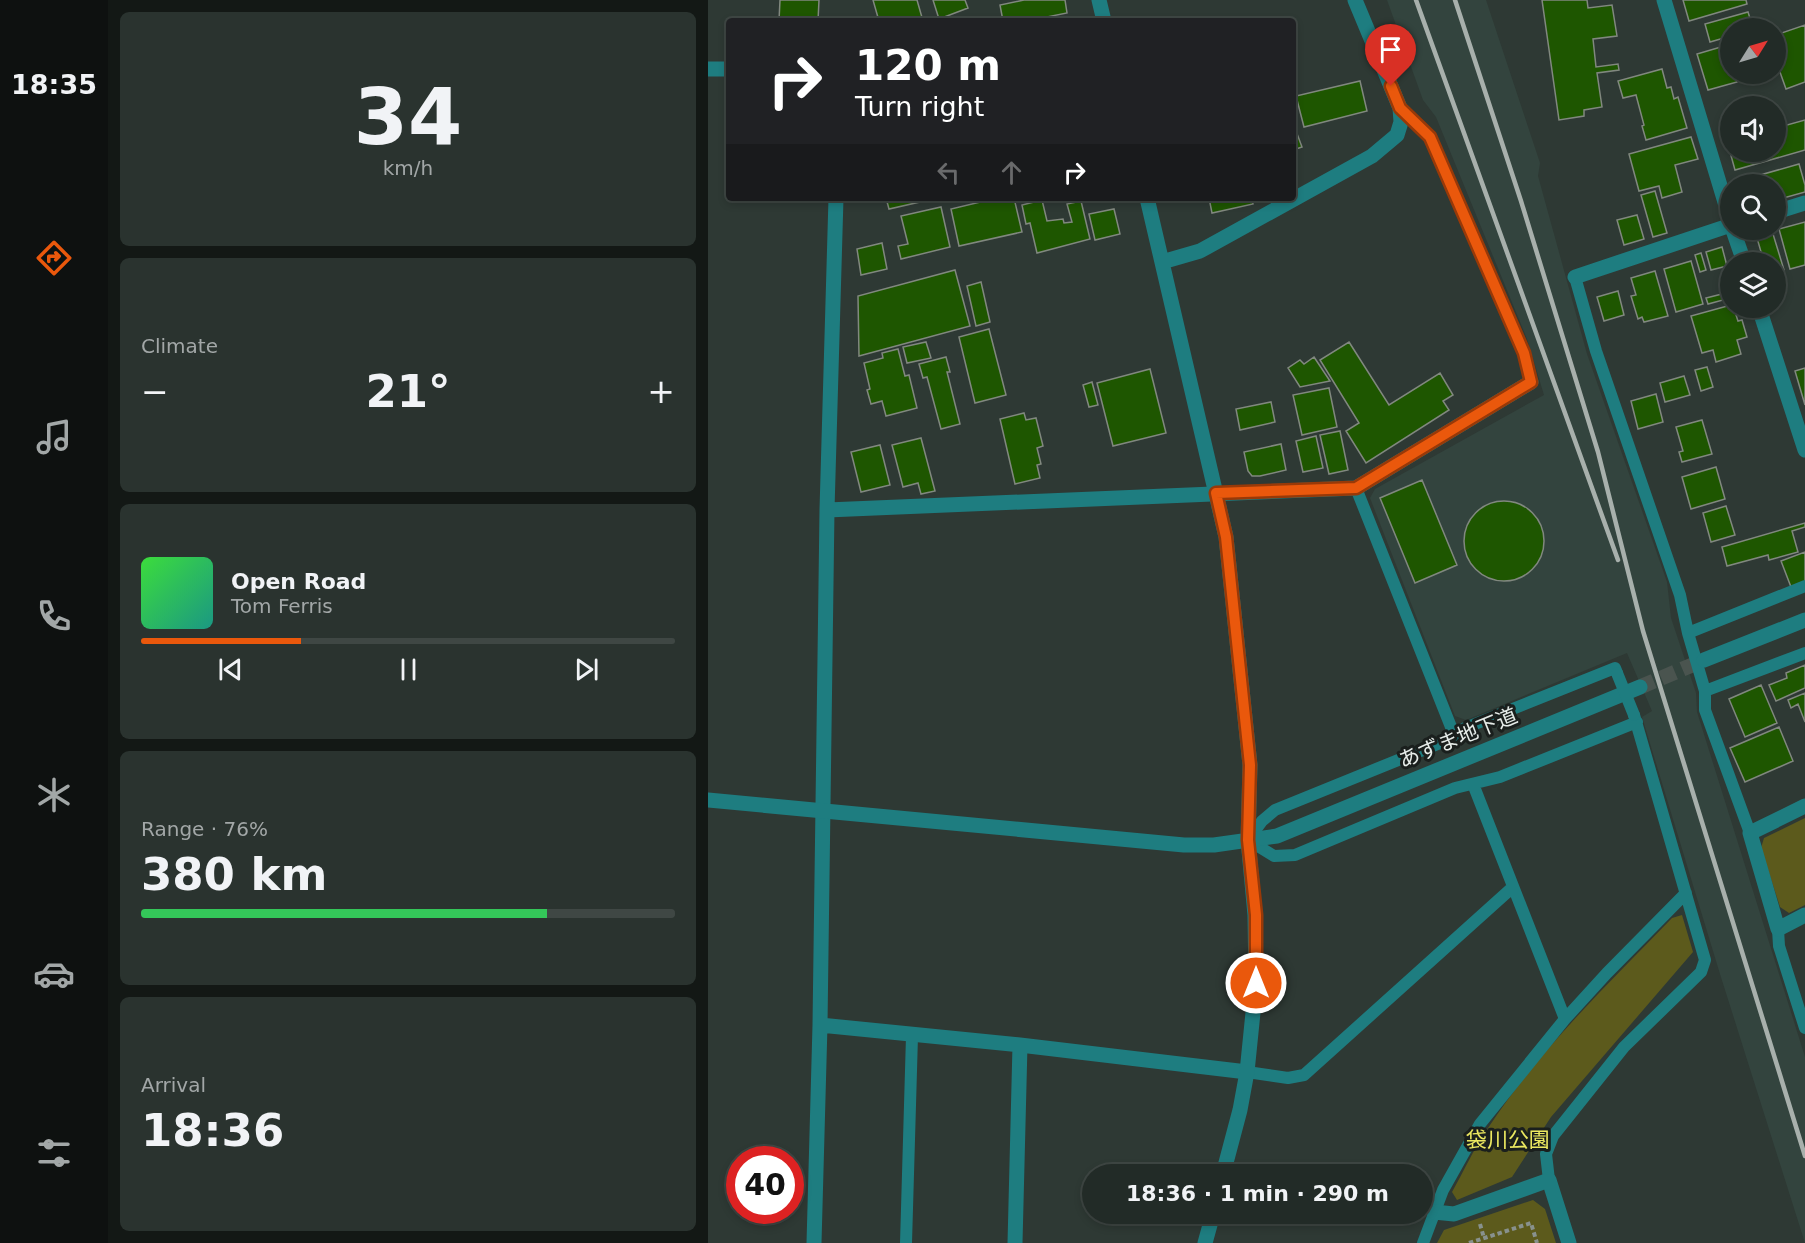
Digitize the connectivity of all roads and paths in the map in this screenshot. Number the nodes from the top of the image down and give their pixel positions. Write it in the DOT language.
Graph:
graph roads {
  1 [pos="1099,0"];
  2 [pos="1355,0"];
  3 [pos="1664,0"];
  4 [pos="1103,18"];
  5 [pos="708,69"];
  6 [pos="726,69"];
  7 [pos="1400,108"];
  8 [pos="1720,187"];
  9 [pos="1296,198"];
  10 [pos="836,201"];
  11 [pos="1148,201"];
  12 [pos="1291,201"];
  13 [pos="1805,203"];
  14 [pos="1786,209"];
  15 [pos="1720,228"];
  16 [pos="1162,262"];
  17 [pos="1575,277"];
  18 [pos="1762,318"];
  19 [pos="1531,382"];
  20 [pos="1805,450"];
  21 [pos="1356,488"];
  22 [pos="1216,493"];
  23 [pos="827,510"];
  24 [pos="1805,586"];
  25 [pos="1805,620"];
  26 [pos="1688,633"];
  27 [pos="1805,653"];
  28 [pos="1704,660"];
  29 [pos="1640,687"];
  30 [pos="1705,691"];
  31 [pos="1635,718"];
  32 [pos="1455,737"];
  33 [pos="1473,784"];
  34 [pos="708,800"];
  35 [pos="1805,806"];
  36 [pos="822,810"];
  37 [pos="1750,833"];
  38 [pos="1248,840"];
  39 [pos="1513,887"];
  40 [pos="1686,893"];
  41 [pos="1805,915"];
  42 [pos="1778,929"];
  43 [pos="1565,1019"];
  44 [pos="820,1025"];
  45 [pos="1805,1028"];
  46 [pos="912,1036"];
  47 [pos="1020,1045"];
  48 [pos="1246,1072"];
  49 [pos="1226,1164"];
  50 [pos="1549,1180"];
  51 [pos="1434,1212"];
  52 [pos="1210,1224"];
  53 [pos="814,1243"];
  54 [pos="906,1243"];
  55 [pos="1015,1243"];
  56 [pos="1205,1243"];
  57 [pos="1423,1243"];
  58 [pos="1471,1243"];
  59 [pos="1537,1243"];
  60 [pos="1569,1243"];
  1 -- 4 [label="street"];
  2 -- 7 [label="street"];
  3 -- 8 [label="street"];
  5 -- 6 [label="street"];
  7 -- 9 [label="street"];
  7 -- 19 [label="lane"];
  10 -- 23 [label="street"];
  11 -- 16 [label="street"];
  12 -- 16 [label="street"];
  13 -- 14 [label="street"];
  15 -- 17 [label="street"];
  16 -- 22 [label="street"];
  17 -- 26 [label="lane"];
  18 -- 20 [label="street"];
  19 -- 21 [label="street"];
  21 -- 22 [label="street"];
  21 -- 32 [label="lane"];
  22 -- 23 [label="street"];
  22 -- 38 [label="street"];
  23 -- 36 [label="street"];
  24 -- 26 [label="lane"];
  25 -- 28 [label="street"];
  26 -- 30 [label="lane"];
  27 -- 30 [label="lane"];
  29 -- 38 [label="street, あずま地下道"];
  30 -- 37 [label="lane"];
  31 -- 32 [label="lane, bridge"];
  31 -- 33 [label="lane"];
  31 -- 40 [label="lane"];
  32 -- 38 [label="lane"];
  33 -- 38 [label="lane"];
  33 -- 39 [label="lane"];
  34 -- 36 [label="street, あずま地下道"];
  35 -- 37 [label="street"];
  36 -- 38 [label="street, あずま地下道"];
  36 -- 44 [label="street"];
  37 -- 42 [label="street"];
  38 -- 48 [label="street"];
  39 -- 43 [label="lane"];
  39 -- 48 [label="lane"];
  40 -- 43 [label="lane"];
  40 -- 50 [label="lane"];
  41 -- 42 [label="street"];
  42 -- 45 [label="lane"];
  43 -- 51 [label="lane"];
  44 -- 46 [label="street"];
  44 -- 53 [label="street"];
  46 -- 47 [label="street"];
  46 -- 54 [label="lane"];
  47 -- 48 [label="street"];
  47 -- 55 [label="street"];
  48 -- 49 [label="street"];
  50 -- 51 [label="street"];
  50 -- 60 [label="street"];
  51 -- 57 [label="lane"];
  52 -- 56 [label="street"];
  58 -- 59 [label="path"];
}
